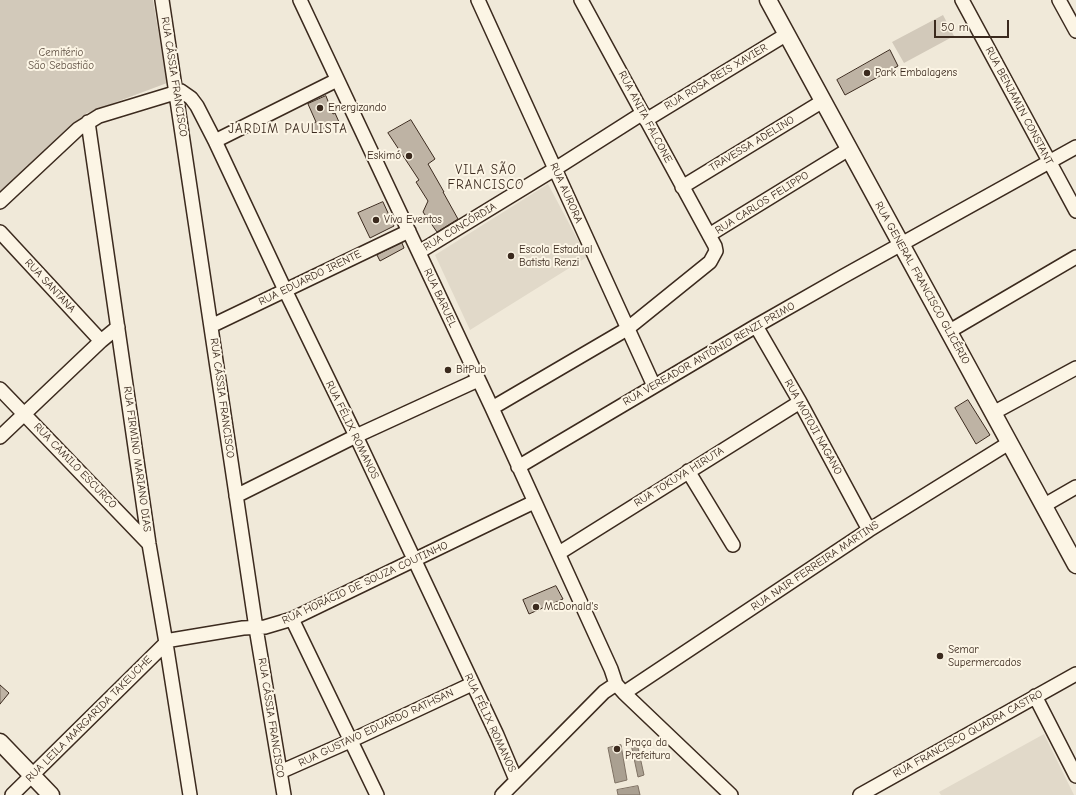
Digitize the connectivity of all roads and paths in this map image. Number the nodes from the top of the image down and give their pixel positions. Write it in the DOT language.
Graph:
graph roads {
  1 [pos="162,0"];
  2 [pos="300,0"];
  3 [pos="581,0"];
  4 [pos="768,0"];
  5 [pos="962,0"];
  6 [pos="1059,0"];
  7 [pos="483,2"];
  8 [pos="1076,31"];
  9 [pos="787,34"];
  10 [pos="337,80"];
  11 [pos="176,92"];
  12 [pos="823,101"];
  13 [pos="644,116"];
  14 [pos="88,122"];
  15 [pos="215,141"];
  16 [pos="1076,148"];
  17 [pos="849,149"];
  18 [pos="1049,162"];
  19 [pos="555,169"];
  20 [pos="682,186"];
  21 [pos="0,202"];
  22 [pos="1076,211"];
  23 [pos="409,231"];
  24 [pos="0,232"];
  25 [pos="709,235"];
  26 [pos="901,244"];
  27 [pos="419,252"];
  28 [pos="1076,257"];
  29 [pos="285,290"];
  30 [pos="211,326"];
  31 [pos="756,326"];
  32 [pos="118,327"];
  33 [pos="627,329"];
  34 [pos="948,332"];
  35 [pos="101,341"];
  36 [pos="1076,368"];
  37 [pos="478,380"];
  38 [pos="654,386"];
  39 [pos="0,389"];
  40 [pos="800,402"];
  41 [pos="492,408"];
  42 [pos="993,413"];
  43 [pos="24,414"];
  44 [pos="356,436"];
  45 [pos="0,437"];
  46 [pos="1009,443"];
  47 [pos="518,467"];
  48 [pos="688,471"];
  49 [pos="1076,487"];
  50 [pos="236,496"];
  51 [pos="534,502"];
  52 [pos="1043,506"];
  53 [pos="869,530"];
  54 [pos="149,544"];
  55 [pos="733,545"];
  56 [pos="559,553"];
  57 [pos="414,560"];
  58 [pos="1076,565"];
  59 [pos="292,619"];
  60 [pos="256,628"];
  61 [pos="166,643"];
  62 [pos="1076,674"];
  63 [pos="472,684"];
  64 [pos="620,689"];
  65 [pos="1035,696"];
  66 [pos="350,741"];
  67 [pos="0,742"];
  68 [pos="280,772"];
  69 [pos="33,776"];
  70 [pos="1076,776"];
  71 [pos="516,780"];
  72 [pos="12,795"];
  73 [pos="52,795"];
  74 [pos="190,795"];
  75 [pos="284,795"];
  76 [pos="377,795"];
  77 [pos="502,795"];
  78 [pos="731,795"];
  79 [pos="860,795"];
  1 -- 11 [label="street, RUA CÁSSIA FRANCISCO"];
  2 -- 10 [label="street, RUA BARUEL"];
  3 -- 13 [label="street, RUA ANITA FALCONE"];
  4 -- 9 [label="main road, RUA GENERAL FRANCISCO GLICÉRIO"];
  5 -- 18 [label="street, RUA BENJAMIN CONSTANT"];
  6 -- 8 [label="street"];
  7 -- 19 [label="street, RUA AURORA"];
  9 -- 12 [label="main road, RUA GENERAL FRANCISCO GLICÉRIO"];
  9 -- 13 [label="street, RUA ROSA REIS XAVIER"];
  10 -- 15 [label="street"];
  10 -- 23 [label="street, RUA BARUEL"];
  11 -- 14 [label="street"];
  11 -- 15 [label="street, RUA FÉLIX ROMANOS"];
  11 -- 30 [label="street, RUA CÁSSIA FRANCISCO"];
  12 -- 17 [label="main road, RUA GENERAL FRANCISCO GLICÉRIO"];
  12 -- 20 [label="street, TRAVESSA ADELINO"];
  13 -- 19 [label="street, RUA CONCÓRDIA"];
  13 -- 20 [label="street, RUA ANITA FALCONE"];
  14 -- 21 [label="street"];
  14 -- 32 [label="street, RUA FIRMINO MARIANO DIAS"];
  15 -- 29 [label="street, RUA FÉLIX ROMANOS"];
  16 -- 18 [label="street, RUA VEREADOR ANTÔNIO RENZI PRIMO"];
  17 -- 25 [label="street, RUA CARLOS FELIPPO"];
  17 -- 26 [label="main road, RUA GENERAL FRANCISCO GLICÉRIO"];
  18 -- 22 [label="street, RUA BENJAMIN CONSTANT"];
  18 -- 26 [label="street, RUA VEREADOR ANTÔNIO RENZI PRIMO"];
  19 -- 27 [label="street, RUA CONCÓRDIA"];
  19 -- 33 [label="street, RUA AURORA"];
  20 -- 25 [label="street, RUA ANITA FALCONE"];
  23 -- 27 [label="street, RUA BARUEL"];
  23 -- 29 [label="street, RUA EDUARDO IRENTE"];
  24 -- 35 [label="street, RUA SANTANA"];
  25 -- 33 [label="street, RUA CARLOS FELIPPO"];
  26 -- 31 [label="street, RUA VEREADOR ANTÔNIO RENZI PRIMO"];
  26 -- 34 [label="main road, RUA GENERAL FRANCISCO GLICÉRIO"];
  27 -- 37 [label="street, RUA BARUEL"];
  28 -- 34 [label="street"];
  29 -- 30 [label="street, RUA EDUARDO IRENTE"];
  29 -- 44 [label="street, RUA FÉLIX ROMANOS"];
  30 -- 50 [label="street, RUA CÁSSIA FRANCISCO"];
  31 -- 38 [label="street, RUA VEREADOR ANTÔNIO RENZI PRIMO"];
  31 -- 40 [label="street, RUA MOTOJI NAGANO"];
  32 -- 35 [label="street"];
  32 -- 54 [label="street, RUA FIRMINO MARIANO DIAS"];
  33 -- 38 [label="street, RUA AURORA"];
  33 -- 41 [label="street"];
  34 -- 42 [label="main road, RUA GENERAL FRANCISCO GLICÉRIO"];
  35 -- 43 [label="street"];
  36 -- 42 [label="street"];
  37 -- 41 [label="street, RUA BARUEL"];
  37 -- 44 [label="street"];
  38 -- 47 [label="street, RUA VEREADOR ANTÔNIO RENZI PRIMO"];
  39 -- 43 [label="street, RUA CAMILO ESCURCO"];
  40 -- 48 [label="street, RUA TOKUYA HIRUTA"];
  40 -- 53 [label="street, RUA MOTOJI NAGANO"];
  41 -- 47 [label="street, RUA BARUEL"];
  42 -- 46 [label="main road, RUA GENERAL FRANCISCO GLICÉRIO"];
  43 -- 45 [label="street"];
  43 -- 54 [label="street, RUA CAMILO ESCURCO"];
  44 -- 50 [label="street"];
  44 -- 57 [label="street, RUA FÉLIX ROMANOS"];
  46 -- 52 [label="main road, RUA GENERAL FRANCISCO GLICÉRIO"];
  46 -- 53 [label="street, RUA NAIR FERREIRA MARTINS"];
  47 -- 51 [label="street, RUA BARUEL"];
  48 -- 55 [label="street"];
  48 -- 56 [label="street, RUA TOKUYA HIRUTA"];
  49 -- 52 [label="street"];
  50 -- 60 [label="street, RUA CÁSSIA FRANCISCO"];
  51 -- 56 [label="street, RUA BARUEL"];
  51 -- 57 [label="street, RUA HORÁCIO DE SOUZA COUTINHO"];
  52 -- 58 [label="main road, RUA GENERAL FRANCISCO GLICÉRIO"];
  53 -- 64 [label="street, RUA NAIR FERREIRA MARTINS"];
  54 -- 61 [label="street, RUA FIRMINO MARIANO DIAS"];
  56 -- 64 [label="street, RUA BARUEL"];
  57 -- 59 [label="street, RUA HORÁCIO DE SOUZA COUTINHO"];
  57 -- 63 [label="street, RUA FÉLIX ROMANOS"];
  59 -- 60 [label="street, RUA HORÁCIO DE SOUZA COUTINHO"];
  59 -- 66 [label="street"];
  60 -- 61 [label="street, RUA HORÁCIO DE SOUZA COUTINHO"];
  60 -- 68 [label="street, RUA CÁSSIA FRANCISCO"];
  61 -- 69 [label="street, RUA LEILA MARGARIDA TAKEUCHE"];
  61 -- 74 [label="street, RUA FIRMINO MARIANO DIAS"];
  62 -- 65 [label="street, RUA FRANCISCO QUADRA CASTRO"];
  63 -- 66 [label="street, RUA GUSTAVO EDUARDO RATHSAN"];
  63 -- 71 [label="street, RUA FÉLIX ROMANOS"];
  64 -- 71 [label="street, RUA NAIR FERREIRA MARTINS"];
  64 -- 78 [label="street"];
  65 -- 70 [label="street"];
  65 -- 79 [label="street, RUA FRANCISCO QUADRA CASTRO"];
  66 -- 68 [label="street, RUA GUSTAVO EDUARDO RATHSAN"];
  66 -- 76 [label="street"];
  67 -- 69 [label="main road"];
  68 -- 75 [label="street, RUA CÁSSIA FRANCISCO"];
  69 -- 72 [label="street, RUA LEILA MARGARIDA TAKEUCHE"];
  69 -- 73 [label="main road"];
  71 -- 77 [label="street, RUA NAIR FERREIRA MARTINS"];
}
